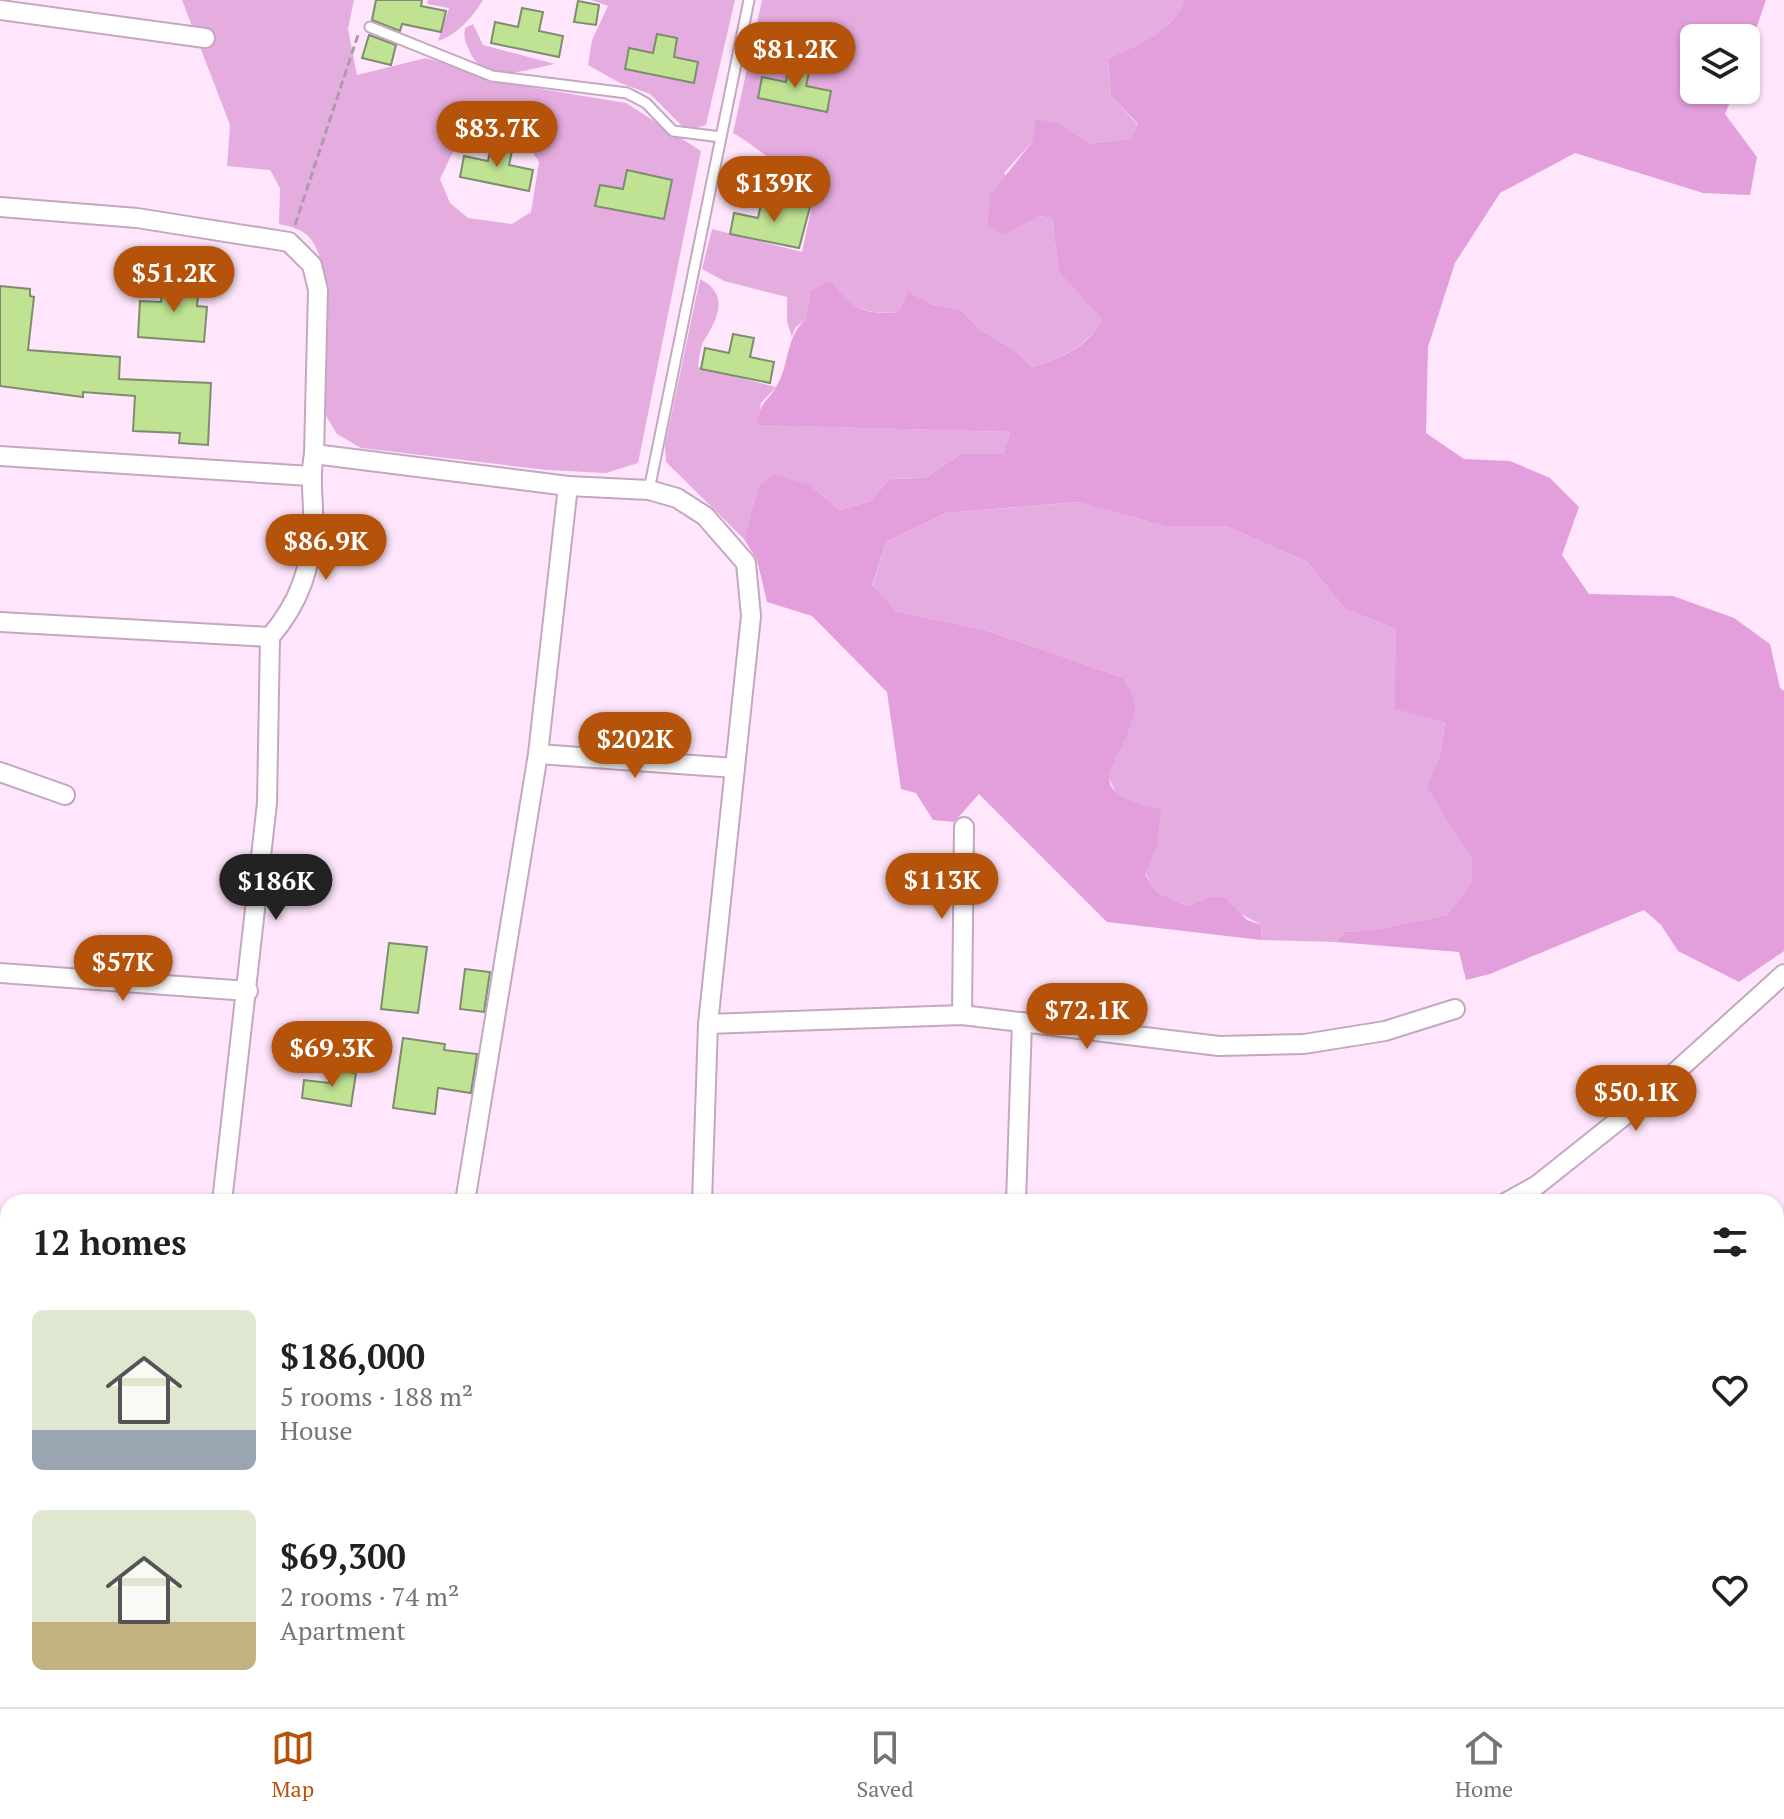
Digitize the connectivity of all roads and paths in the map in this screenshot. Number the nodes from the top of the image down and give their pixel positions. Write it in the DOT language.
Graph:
graph roads {
  1 [pos="749,0"];
  2 [pos="0,10"];
  3 [pos="370,27"];
  4 [pos="205,38"];
  5 [pos="721,137"];
  6 [pos="0,207"];
  7 [pos="289,242"];
  8 [pos="314,454"];
  9 [pos="0,456"];
  10 [pos="310,476"];
  11 [pos="568,486"];
  12 [pos="649,490"];
  13 [pos="0,622"];
  14 [pos="270,637"];
  15 [pos="538,754"];
  16 [pos="735,768"];
  17 [pos="0,772"];
  18 [pos="65,795"];
  19 [pos="964,827"];
  20 [pos="0,973"];
  21 [pos="1784,974"];
  22 [pos="248,991"];
  23 [pos="1455,1009"];
  24 [pos="962,1015"];
  25 [pos="1022,1022"];
  26 [pos="708,1024"];
  27 [pos="223,1194"];
  28 [pos="466,1194"];
  29 [pos="702,1194"];
  30 [pos="1016,1194"];
  31 [pos="1522,1194"];
  1 -- 5 [label="lane"];
  2 -- 4 [label="street"];
  3 -- 5 [label="lane"];
  3 -- 7 [label="path"];
  5 -- 12 [label="lane"];
  6 -- 7 [label="street"];
  7 -- 8 [label="street"];
  8 -- 10 [label="street"];
  8 -- 11 [label="street"];
  9 -- 10 [label="street"];
  10 -- 14 [label="street"];
  11 -- 12 [label="street"];
  11 -- 15 [label="street"];
  12 -- 16 [label="street"];
  13 -- 14 [label="street"];
  14 -- 22 [label="street"];
  15 -- 16 [label="street"];
  15 -- 28 [label="street"];
  16 -- 26 [label="street"];
  17 -- 18 [label="street"];
  19 -- 24 [label="street"];
  20 -- 22 [label="street"];
  21 -- 31 [label="street"];
  22 -- 27 [label="street"];
  23 -- 25 [label="street"];
  24 -- 25 [label="street"];
  24 -- 26 [label="street"];
  25 -- 30 [label="street"];
  26 -- 29 [label="street"];
}
